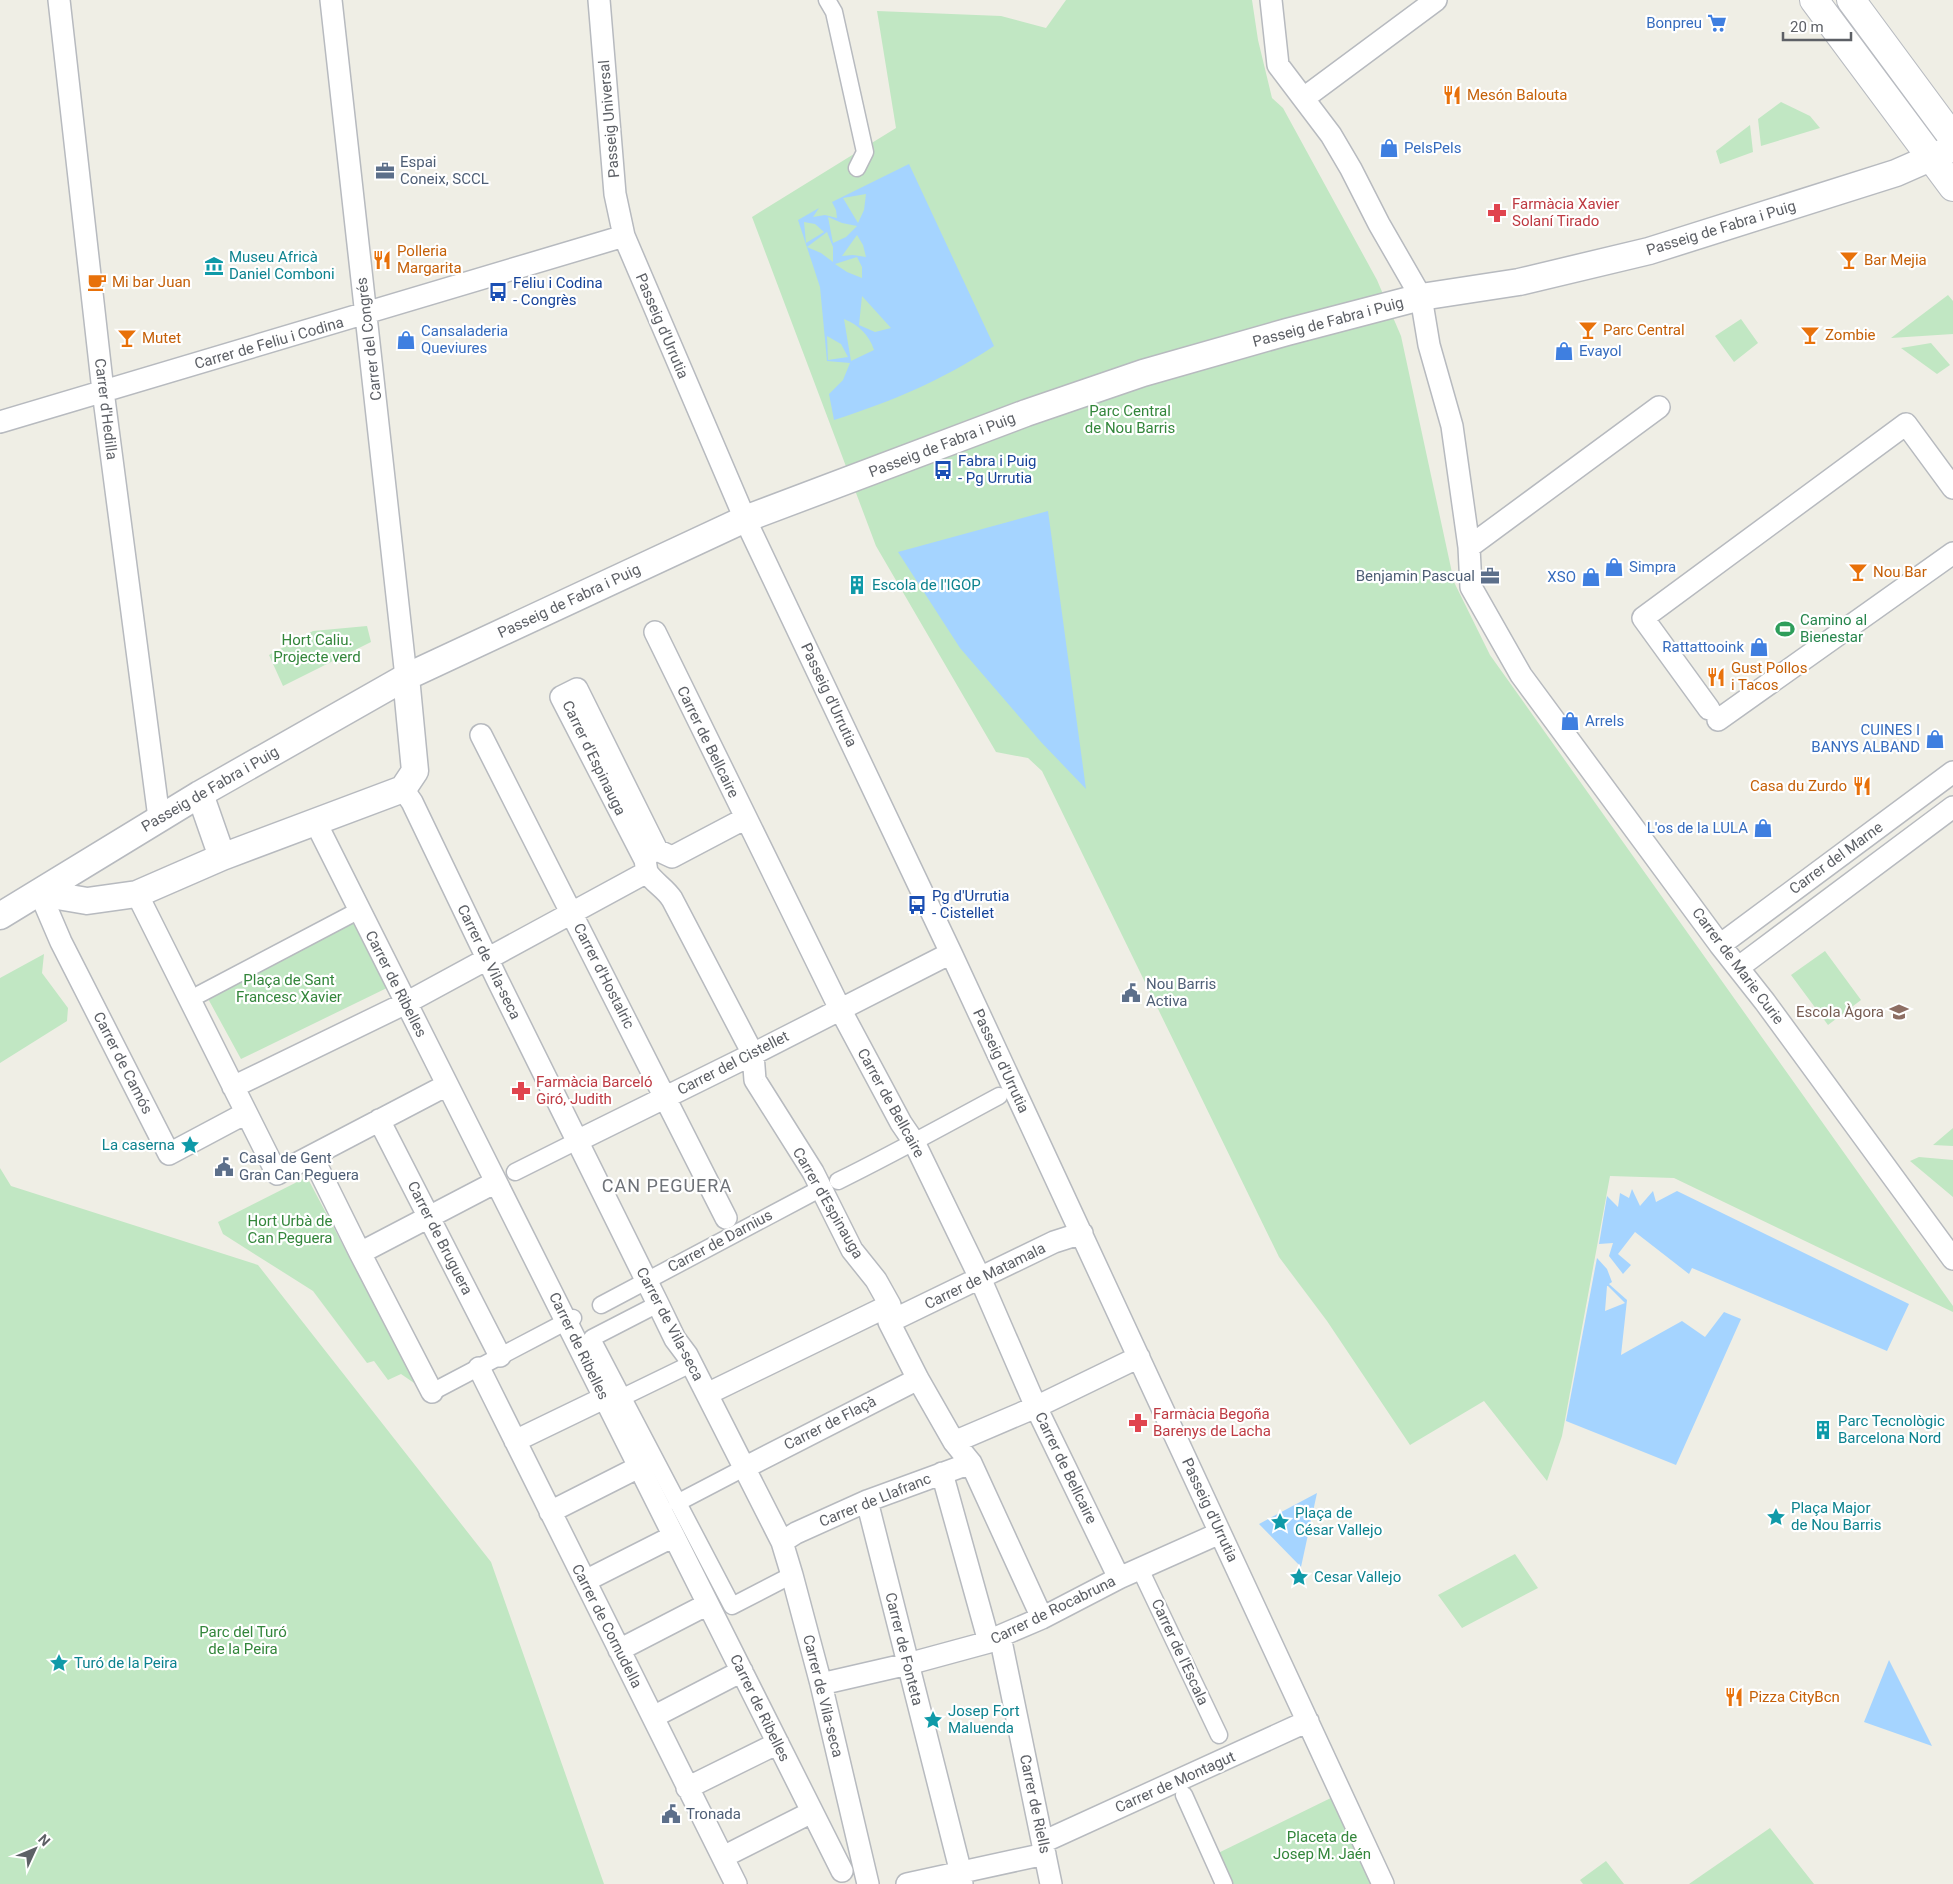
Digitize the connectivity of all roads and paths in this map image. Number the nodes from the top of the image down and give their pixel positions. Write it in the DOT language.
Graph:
graph roads {
  1 [pos="59,0"];
  2 [pos="330,0"];
  3 [pos="599,0"];
  4 [pos="827,0"];
  5 [pos="1271,0"];
  6 [pos="1436,0"];
  7 [pos="1814,0"];
  8 [pos="1851,0"];
  9 [pos="1304,98"];
  10 [pos="1953,138"];
  11 [pos="1942,153"];
  12 [pos="857,168"];
  13 [pos="1953,187"];
  14 [pos="624,236"];
  15 [pos="1421,297"];
  16 [pos="365,315"];
  17 [pos="103,391"];
  18 [pos="1659,407"];
  19 [pos="0,422"];
  20 [pos="1953,488"];
  21 [pos="745,519"];
  22 [pos="1469,547"];
  23 [pos="1953,553"];
  24 [pos="654,632"];
  25 [pos="406,678"];
  26 [pos="481,735"];
  27 [pos="1953,772"];
  28 [pos="403,789"];
  29 [pos="200,794"];
  30 [pos="1953,806"];
  31 [pos="159,818"];
  32 [pos="746,818"];
  33 [pos="315,822"];
  34 [pos="222,857"];
  35 [pos="650,861"];
  36 [pos="40,893"];
  37 [pos="137,894"];
  38 [pos="573,912"];
  39 [pos="350,915"];
  40 [pos="0,916"];
  41 [pos="1720,945"];
  42 [pos="951,953"];
  43 [pos="487,959"];
  44 [pos="1739,967"];
  45 [pos="200,994"];
  46 [pos="406,1003"];
  47 [pos="840,1009"];
  48 [pos="753,1054"];
  49 [pos="447,1085"];
  50 [pos="233,1087"];
  51 [pos="999,1096"];
  52 [pos="665,1097"];
  53 [pos="246,1113"];
  54 [pos="379,1120"];
  55 [pos="577,1141"];
  56 [pos="914,1142"];
  57 [pos="312,1156"];
  58 [pos="505,1177"];
  59 [pos="838,1181"];
  60 [pos="814,1192"];
  61 [pos="429,1217"];
  62 [pos="726,1218"];
  63 [pos="1082,1233"];
  64 [pos="360,1254"];
  65 [pos="1953,1259"];
  66 [pos="980,1278"];
  67 [pos="647,1280"];
  68 [pos="658,1304"];
  69 [pos="585,1313"];
  70 [pos="890,1313"];
  71 [pos="500,1356"];
  72 [pos="1139,1358"];
  73 [pos="691,1364"];
  74 [pos="479,1368"];
  75 [pos="918,1378"];
  76 [pos="432,1392"];
  77 [pos="707,1394"];
  78 [pos="614,1398"];
  79 [pos="1036,1406"];
  80 [pos="515,1442"];
  81 [pos="954,1442"];
  82 [pos="972,1463"];
  83 [pos="639,1467"];
  84 [pos="744,1468"];
  85 [pos="942,1473"];
  86 [pos="867,1501"];
  87 [pos="677,1503"];
  88 [pos="550,1512"];
  89 [pos="1220,1532"];
  90 [pos="674,1536"];
  91 [pos="782,1542"];
  92 [pos="1140,1568"];
  93 [pos="792,1575"];
  94 [pos="1119,1578"];
  95 [pos="585,1581"];
  96 [pos="708,1604"];
  97 [pos="1042,1618"];
  98 [pos="994,1639"];
  99 [pos="619,1650"];
  100 [pos="908,1664"];
  101 [pos="742,1671"];
  102 [pos="821,1684"];
  103 [pos="653,1717"];
  104 [pos="1308,1721"];
  105 [pos="1219,1735"];
  106 [pos="778,1743"];
  107 [pos="687,1788"];
  108 [pos="1184,1795"];
  109 [pos="812,1812"];
  110 [pos="1044,1848"];
  111 [pos="723,1857"];
  112 [pos="842,1871"];
  113 [pos="962,1879"];
  114 [pos="736,1884"];
  115 [pos="868,1884"];
  116 [pos="908,1884"];
  117 [pos="1051,1884"];
  118 [pos="1224,1884"];
  119 [pos="1383,1884"];
  1 -- 17 [label="street, Carrer d'Hedilla"];
  2 -- 16 [label="street, Carrer del Congrés"];
  3 -- 14 [label="street, Passeig Universal"];
  4 -- 12 [label="street"];
  5 -- 9 [label="street, Carrer de Marie Curie"];
  6 -- 9 [label="street"];
  7 -- 11 [label="main road"];
  8 -- 10 [label="main road"];
  9 -- 15 [label="street, Carrer de Marie Curie"];
  11 -- 13 [label="main road"];
  11 -- 15 [label="street, Passeig de Fabra i Puig"];
  14 -- 16 [label="street, Carrer de Feliu i Codina"];
  14 -- 21 [label="street, Passeig d'Urrutia"];
  15 -- 21 [label="street, Passeig de Fabra i Puig"];
  15 -- 22 [label="street, Carrer de Marie Curie"];
  16 -- 17 [label="street, Carrer de Feliu i Codina"];
  16 -- 25 [label="street, Carrer del Congrés"];
  17 -- 19 [label="street, Carrer de Feliu i Codina"];
  17 -- 31 [label="street, Carrer d'Hedilla"];
  18 -- 22 [label="street"];
  20 -- 23 [label="street"];
  21 -- 25 [label="street, Passeig de Fabra i Puig"];
  21 -- 42 [label="street, Passeig d'Urrutia"];
  22 -- 41 [label="street, Carrer de Marie Curie"];
  24 -- 32 [label="street, Carrer de Bellcaire"];
  25 -- 28 [label="street"];
  25 -- 29 [label="street, Passeig de Fabra i Puig"];
  26 -- 38 [label="street, Carrer d'Hostalric"];
  27 -- 41 [label="street, Carrer del Marne"];
  28 -- 33 [label="street"];
  28 -- 43 [label="street, Carrer de Vila-seca"];
  29 -- 31 [label="street, Passeig de Fabra i Puig"];
  29 -- 34 [label="street"];
  30 -- 44 [label="street, Carrer del Marne"];
  31 -- 36 [label="street, Passeig de Fabra i Puig"];
  32 -- 35 [label="street"];
  32 -- 47 [label="street, Carrer de Bellcaire"];
  33 -- 34 [label="street"];
  33 -- 46 [label="street, Carrer de Ribelles"];
  34 -- 37 [label="street"];
  35 -- 35 [label="street, Carrer d'Espinauga"];
  35 -- 38 [label="street"];
  35 -- 48 [label="street, Carrer d'Espinauga"];
  36 -- 37 [label="street"];
  36 -- 40 [label="street, Passeig de Fabra i Puig"];
  36 -- 53 [label="street, Carrer de Camós"];
  37 -- 50 [label="street"];
  38 -- 43 [label="street"];
  38 -- 52 [label="street, Carrer d'Hostalric"];
  39 -- 45 [label="street"];
  41 -- 44 [label="street, Carrer de Marie Curie"];
  42 -- 47 [label="street, Carrer del Cistellet"];
  42 -- 63 [label="street, Passeig d'Urrutia"];
  43 -- 46 [label="street"];
  43 -- 55 [label="street, Carrer de Vila-seca"];
  44 -- 65 [label="street, Carrer de Marie Curie"];
  46 -- 49 [label="street, Carrer de Ribelles"];
  46 -- 50 [label="street"];
  47 -- 48 [label="street, Carrer del Cistellet"];
  47 -- 56 [label="street, Carrer de Bellcaire"];
  48 -- 52 [label="street, Carrer del Cistellet"];
  48 -- 70 [label="street, Carrer d'Espinauga"];
  49 -- 54 [label="street"];
  49 -- 58 [label="street, Carrer de Ribelles"];
  50 -- 53 [label="street"];
  51 -- 56 [label="street"];
  52 -- 55 [label="street, Carrer del Cistellet"];
  52 -- 62 [label="street, Carrer d'Hostalric"];
  53 -- 57 [label="street"];
  54 -- 57 [label="street"];
  54 -- 61 [label="street, Carrer de Bruguera"];
  55 -- 58 [label="street, Carrer del Cistellet"];
  55 -- 67 [label="street, Carrer de Vila-seca"];
  56 -- 59 [label="street"];
  56 -- 66 [label="street, Carrer de Bellcaire"];
  57 -- 64 [label="street"];
  58 -- 61 [label="street, Carrer del Cistellet"];
  58 -- 69 [label="street, Carrer de Ribelles"];
  60 -- 67 [label="street, Carrer de Darnius"];
  61 -- 64 [label="street, Carrer del Cistellet"];
  61 -- 71 [label="street, Carrer de Bruguera"];
  63 -- 66 [label="street, Carrer de Matamala"];
  63 -- 72 [label="street, Passeig d'Urrutia"];
  64 -- 76 [label="street"];
  66 -- 70 [label="street, Carrer de Matamala"];
  66 -- 79 [label="street, Carrer de Bellcaire"];
  67 -- 68 [label="street, Carrer de Vila-seca"];
  67 -- 69 [label="street, Carrer de Darnius"];
  68 -- 73 [label="street, Carrer de Vila-seca"];
  68 -- 78 [label="street"];
  69 -- 71 [label="street, Carrer de Darnius"];
  69 -- 78 [label="street, Carrer de Ribelles"];
  70 -- 75 [label="street, Carrer d'Espinauga"];
  70 -- 77 [label="street, Carrer de Matamala"];
  71 -- 74 [label="street, Carrer de Darnius"];
  72 -- 79 [label="street"];
  72 -- 89 [label="street, Passeig d'Urrutia"];
  73 -- 77 [label="street, Carrer de Vila-seca"];
  73 -- 78 [label="street"];
  74 -- 76 [label="street, Carrer de Darnius"];
  74 -- 80 [label="street, Carrer de Cornudella"];
  75 -- 81 [label="street, Carrer d'Espinauga"];
  75 -- 84 [label="street, Carrer de Flaçà"];
  77 -- 84 [label="street, Carrer de Vila-seca"];
  78 -- 80 [label="street"];
  78 -- 83 [label="street, Carrer de Ribelles"];
  78 -- 87 [label="street"];
  79 -- 81 [label="street"];
  79 -- 94 [label="street, Carrer de Bellcaire"];
  80 -- 88 [label="street, Carrer de Cornudella"];
  81 -- 82 [label="street, Carrer d'Espinauga"];
  82 -- 85 [label="street, Carrer de Llafranc"];
  82 -- 97 [label="street, Carrer d'Espinauga"];
  83 -- 88 [label="street"];
  83 -- 90 [label="street, Carrer de Ribelles"];
  84 -- 87 [label="street"];
  84 -- 91 [label="street, Carrer de Vila-seca"];
  85 -- 86 [label="street, Carrer de Llafranc"];
  85 -- 98 [label="street, Carrer de Riells"];
  86 -- 91 [label="street, Carrer de Llafranc"];
  86 -- 100 [label="street, Carrer de Fonteta"];
  87 -- 93 [label="street"];
  88 -- 95 [label="street, Carrer de Cornudella"];
  89 -- 92 [label="street, Carrer de Rocabruna"];
  89 -- 104 [label="street, Passeig d'Urrutia"];
  90 -- 95 [label="street"];
  90 -- 96 [label="street, Carrer de Ribelles"];
  91 -- 93 [label="street, Carrer de Vila-seca"];
  92 -- 94 [label="street, Carrer de Rocabruna"];
  92 -- 105 [label="street, Carrer de l'Escala"];
  93 -- 102 [label="street, Carrer de Vila-seca"];
  94 -- 97 [label="street, Carrer de Rocabruna"];
  95 -- 99 [label="street, Carrer de Cornudella"];
  96 -- 99 [label="street"];
  96 -- 101 [label="street, Carrer de Ribelles"];
  97 -- 98 [label="street, Carrer de Rocabruna"];
  98 -- 100 [label="street, Carrer de Rocabruna"];
  98 -- 110 [label="street, Carrer de Riells"];
  99 -- 103 [label="street, Carrer de Cornudella"];
  100 -- 102 [label="street, Carrer de Rocabruna"];
  100 -- 113 [label="street, Carrer de Fonteta"];
  101 -- 103 [label="street"];
  101 -- 106 [label="street, Carrer de Ribelles"];
  102 -- 115 [label="street, Carrer de Vila-seca"];
  103 -- 107 [label="street, Carrer de Cornudella"];
  104 -- 110 [label="street, Carrer de Montagut"];
  104 -- 119 [label="street, Passeig d'Urrutia"];
  106 -- 107 [label="street"];
  106 -- 109 [label="street, Carrer de Ribelles"];
  107 -- 111 [label="street, Carrer de Cornudella"];
  108 -- 118 [label="street"];
  109 -- 111 [label="street"];
  109 -- 112 [label="street, Carrer de Ribelles"];
  110 -- 113 [label="street, Carrer de Montagut"];
  110 -- 117 [label="street, Carrer de Riells"];
  111 -- 114 [label="street, Carrer de Cornudella"];
  113 -- 116 [label="street, Carrer de Montagut"];
}
